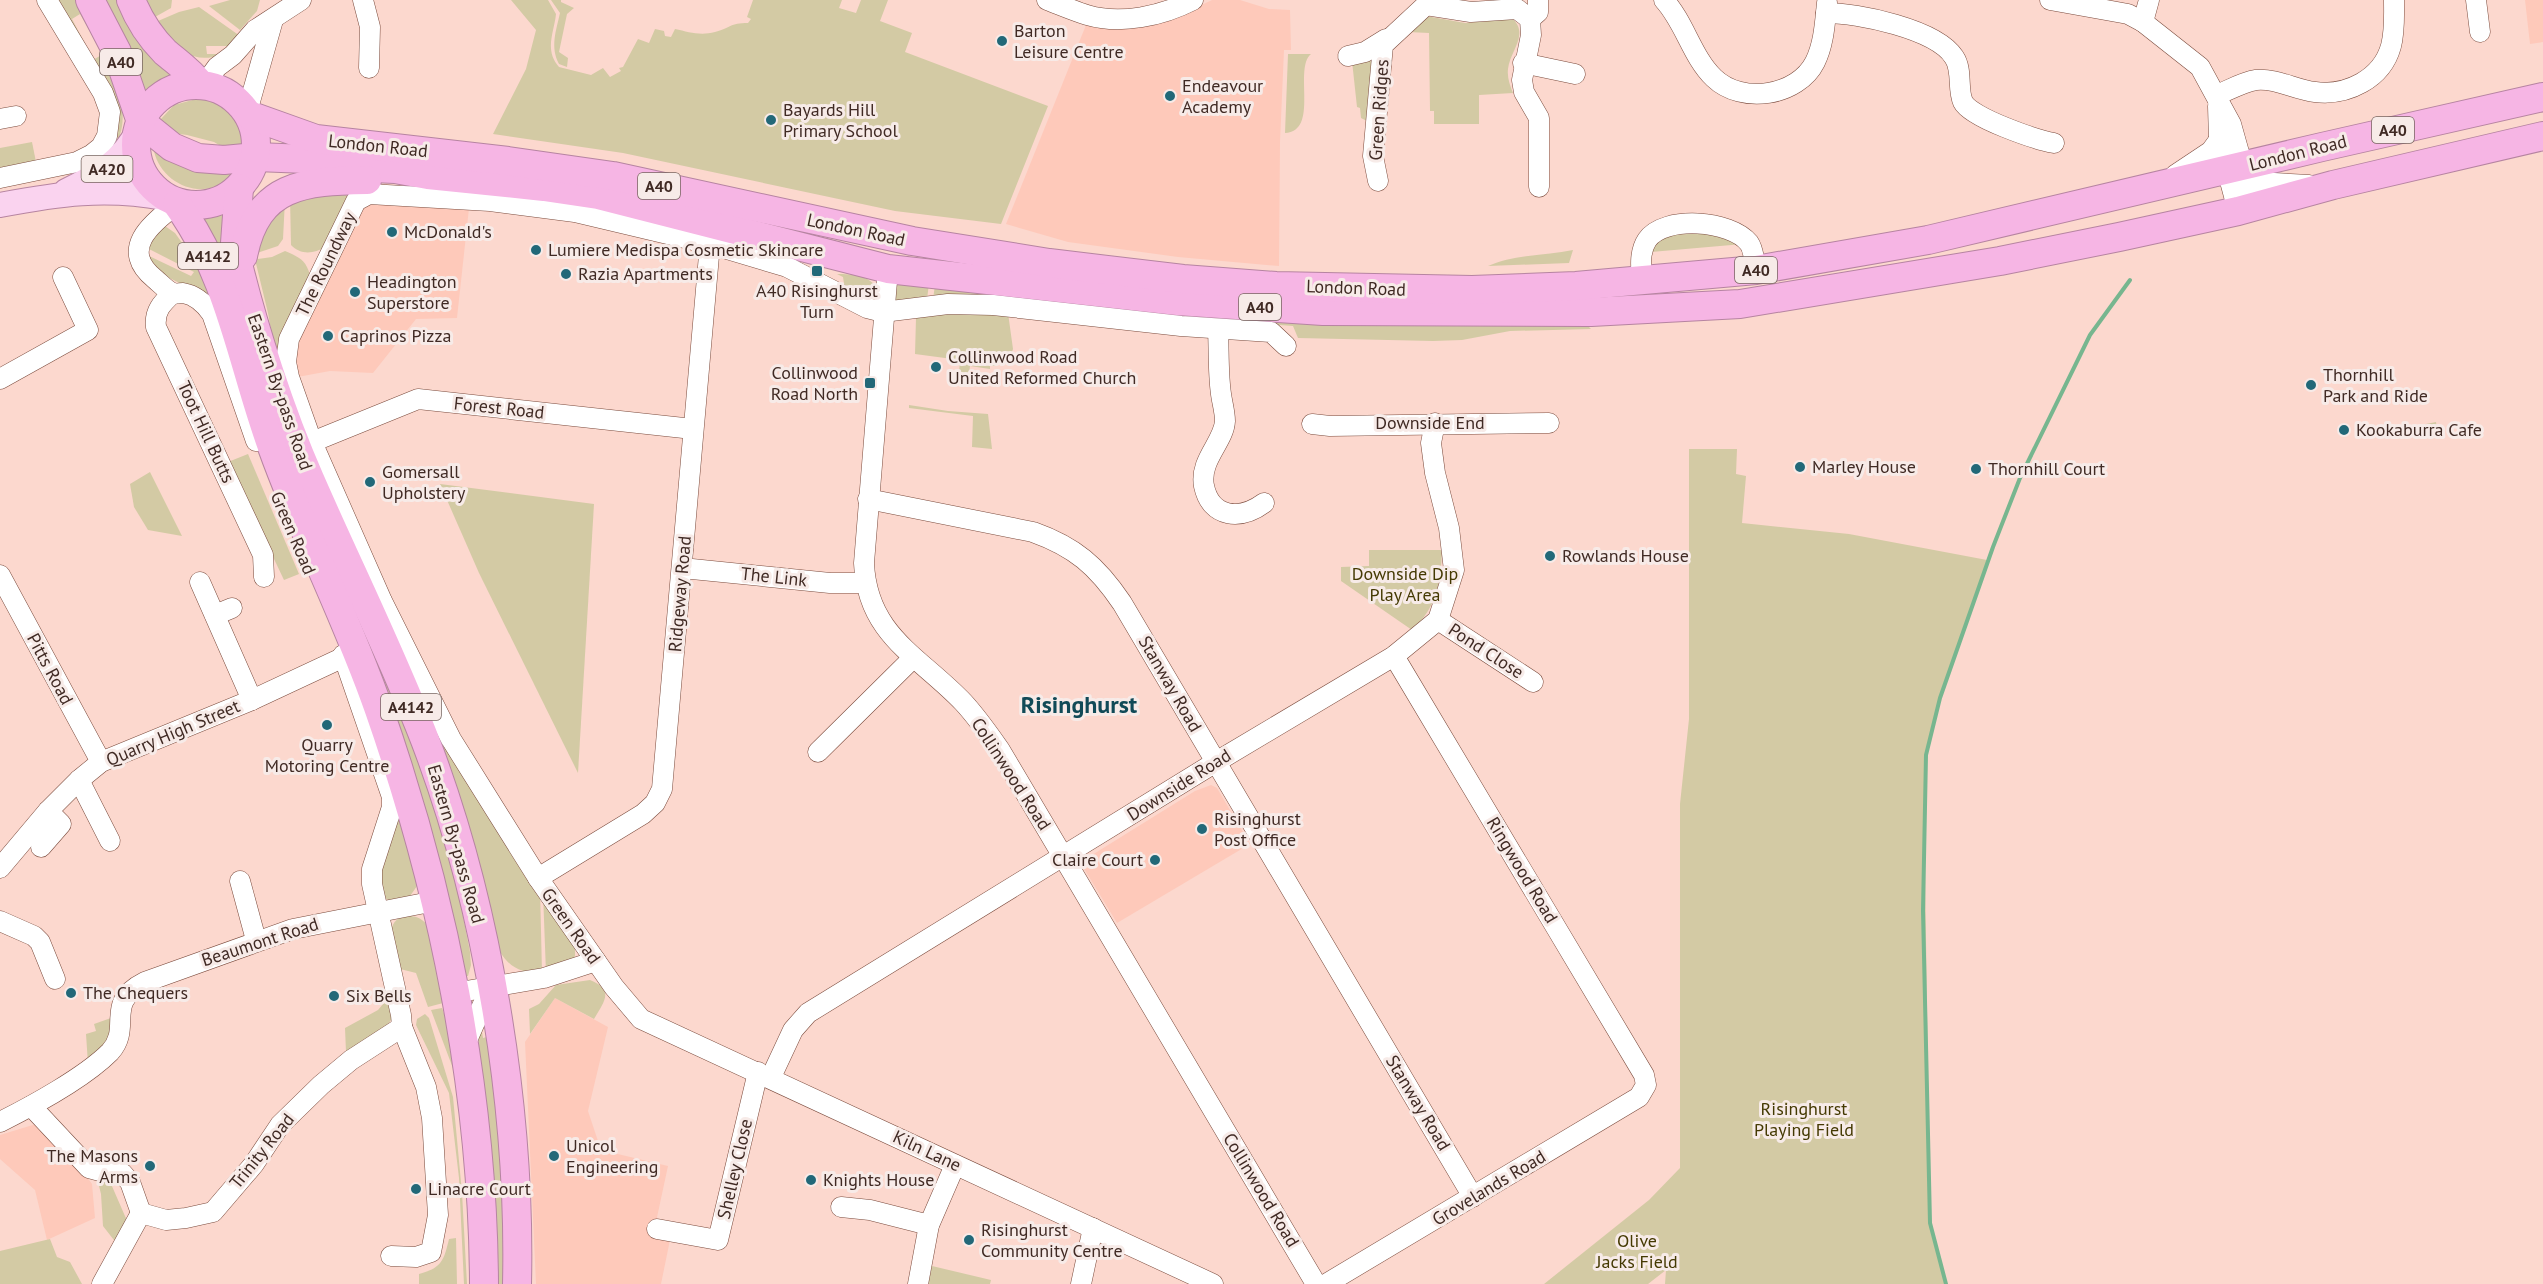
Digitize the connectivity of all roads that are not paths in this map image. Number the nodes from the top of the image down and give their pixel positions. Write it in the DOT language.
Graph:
graph roads {
  1 [pos="47,0"];
  2 [pos="90,0"];
  3 [pos="130,0"];
  4 [pos="363,0"];
  5 [pos="1047,0"];
  6 [pos="1193,0"];
  7 [pos="1538,0"];
  8 [pos="2050,0"];
  9 [pos="2149,0"];
  10 [pos="2394,0"];
  11 [pos="2476,0"];
  12 [pos="1426,2"];
  13 [pos="1675,4"];
  14 [pos="286,7"];
  15 [pos="1827,7"];
  16 [pos="1530,19"];
  17 [pos="2143,22"];
  18 [pos="2480,32"];
  19 [pos="1386,39"];
  20 [pos="1348,56"];
  21 [pos="1523,63"];
  22 [pos="369,68"];
  23 [pos="1575,74"];
  24 [pos="202,85"];
  25 [pos="2217,95"];
  26 [pos="2543,98"];
  27 [pos="248,113"];
  28 [pos="140,126"];
  29 [pos="2543,136"];
  30 [pos="2219,140"];
  31 [pos="2054,143"];
  32 [pos="256,157"];
  33 [pos="0,178"];
  34 [pos="359,180"];
  35 [pos="1378,181"];
  36 [pos="241,185"];
  37 [pos="1539,187"];
  38 [pos="2242,187"];
  39 [pos="2155,188"];
  40 [pos="62,193"];
  41 [pos="171,201"];
  42 [pos="0,205"];
  43 [pos="710,244"];
  44 [pos="888,269"];
  45 [pos="1756,270"];
  46 [pos="241,276"];
  47 [pos="63,278"];
  48 [pos="1642,281"];
  49 [pos="173,293"];
  50 [pos="1473,301"];
  51 [pos="883,312"];
  52 [pos="1218,329"];
  53 [pos="289,339"];
  54 [pos="1286,346"];
  55 [pos="0,378"];
  56 [pos="1435,423"];
  57 [pos="1549,423"];
  58 [pos="1312,424"];
  59 [pos="693,429"];
  60 [pos="312,442"];
  61 [pos="868,499"];
  62 [pos="1264,503"];
  63 [pos="682,568"];
  64 [pos="264,577"];
  65 [pos="0,578"];
  66 [pos="200,582"];
  67 [pos="865,583"];
  68 [pos="1438,620"];
  69 [pos="1394,656"];
  70 [pos="344,657"];
  71 [pos="912,658"];
  72 [pos="1533,682"];
  73 [pos="252,700"];
  74 [pos="818,752"];
  75 [pos="100,762"];
  76 [pos="1216,762"];
  77 [pos="79,780"];
  78 [pos="48,811"];
  79 [pos="110,841"];
  80 [pos="41,847"];
  81 [pos="1063,856"];
  82 [pos="0,868"];
  83 [pos="538,878"];
  84 [pos="240,881"];
  85 [pos="435,901"];
  86 [pos="378,913"];
  87 [pos="0,921"];
  88 [pos="256,940"];
  89 [pos="596,961"];
  90 [pos="55,979"];
  91 [pos="491,986"];
  92 [pos="454,993"];
  93 [pos="642,1019"];
  94 [pos="402,1027"];
  95 [pos="464,1048"];
  96 [pos="764,1074"];
  97 [pos="1646,1085"];
  98 [pos="31,1106"];
  99 [pos="0,1122"];
  100 [pos="955,1164"];
  101 [pos="1473,1197"];
  102 [pos="841,1207"];
  103 [pos="141,1213"];
  104 [pos="929,1225"];
  105 [pos="1094,1228"];
  106 [pos="657,1229"];
  107 [pos="392,1256"];
  108 [pos="1180,1277"];
  109 [pos="102,1284"];
  110 [pos="484,1284"];
  111 [pos="517,1284"];
  112 [pos="918,1284"];
  113 [pos="1081,1284"];
  114 [pos="1213,1284"];
  115 [pos="1316,1284"];
  116 [pos="1326,1284"];
  1 -- 33 [label="street"];
  2 -- 28 [label="highway, A40"];
  3 -- 24 [label="highway, A40"];
  4 -- 22 [label="street"];
  5 -- 6 [label="street"];
  7 -- 16 [label="street"];
  8 -- 17 [label="street"];
  9 -- 17 [label="street"];
  10 -- 25 [label="street"];
  11 -- 18 [label="street"];
  12 -- 16 [label="street, Green Ridges"];
  12 -- 19 [label="street, Green Ridges"];
  13 -- 15 [label="street"];
  14 -- 24 [label="street"];
  14 -- 27 [label="street"];
  15 -- 31 [label="street"];
  16 -- 21 [label="street"];
  17 -- 25 [label="street"];
  19 -- 20 [label="street, Green Ridges"];
  19 -- 35 [label="street, Green Ridges"];
  21 -- 23 [label="street"];
  21 -- 37 [label="street"];
  24 -- 27 [label="highway"];
  24 -- 28 [label="highway"];
  25 -- 30 [label="street"];
  25 -- 38 [label="street"];
  26 -- 38 [label="highway, London Road / A40"];
  27 -- 32 [label="highway"];
  27 -- 50 [label="highway, London Road / A40"];
  28 -- 32 [label="highway, London Road"];
  28 -- 40 [label="main road, A420"];
  28 -- 41 [label="highway, Eastern By-pass Road"];
  29 -- 38 [label="highway, A40"];
  30 -- 38 [label="street"];
  30 -- 39 [label="street"];
  32 -- 34 [label="highway, London Road"];
  32 -- 36 [label="highway"];
  34 -- 36 [label="highway"];
  34 -- 43 [label="street, London Road"];
  34 -- 44 [label="highway, London Road / A40"];
  34 -- 46 [label="highway"];
  34 -- 53 [label="street, The Roundway"];
  36 -- 41 [label="highway"];
  36 -- 46 [label="highway, Eastern By-pass Road / A4142"];
  38 -- 39 [label="highway, A40"];
  38 -- 50 [label="highway, A40"];
  39 -- 45 [label="highway, A40"];
  40 -- 41 [label="main road, A420"];
  40 -- 42 [label="main road, A420"];
  41 -- 49 [label="street, Green Road"];
  41 -- 85 [label="highway, Eastern By-pass Road / A4142"];
  43 -- 51 [label="street, London Road"];
  43 -- 59 [label="street, Ridgeway Road"];
  44 -- 50 [label="highway, London Road / A40"];
  44 -- 51 [label="street, Collinwood Road"];
  45 -- 48 [label="highway, A40"];
  45 -- 48 [label="street"];
  46 -- 91 [label="highway, Eastern By-pass Road / A4142"];
  47 -- 55 [label="street"];
  48 -- 50 [label="highway, A40"];
  49 -- 64 [label="street, Toot Hill Butts"];
  49 -- 70 [label="street, Green Road"];
  51 -- 52 [label="street, London Road"];
  51 -- 61 [label="street, Collinwood Road"];
  52 -- 54 [label="street, London Road"];
  52 -- 62 [label="street"];
  53 -- 60 [label="street, Green Road"];
  56 -- 57 [label="street, Downside End"];
  56 -- 58 [label="street, Downside End"];
  56 -- 68 [label="street"];
  59 -- 60 [label="street, Forest Road"];
  59 -- 63 [label="street, Ridgeway Road"];
  60 -- 83 [label="street, Green Road"];
  61 -- 67 [label="street, Collinwood Road"];
  61 -- 76 [label="street, Stanway Road"];
  63 -- 67 [label="street, The Link"];
  63 -- 83 [label="street, Ridgeway Road"];
  65 -- 75 [label="street, Pitts Road"];
  66 -- 73 [label="street"];
  67 -- 71 [label="street, Collinwood Road"];
  68 -- 69 [label="street, Downside Road"];
  68 -- 72 [label="street, Pond Close"];
  69 -- 76 [label="street, Downside Road"];
  69 -- 97 [label="street, Ringwood Road"];
  70 -- 73 [label="street, Quarry High Street"];
  70 -- 86 [label="street, Green Road"];
  71 -- 74 [label="street"];
  71 -- 81 [label="street, Collinwood Road"];
  73 -- 75 [label="street, Quarry High Street"];
  75 -- 77 [label="street, Quarry High Street"];
  76 -- 81 [label="street, Downside Road"];
  76 -- 101 [label="street, Stanway Road"];
  77 -- 78 [label="street, Quarry High Street"];
  77 -- 79 [label="street"];
  78 -- 80 [label="street"];
  78 -- 82 [label="street, Quarry High Street"];
  81 -- 96 [label="street, Downside Road"];
  81 -- 115 [label="street, Collinwood Road"];
  83 -- 89 [label="street, Green Road"];
  84 -- 88 [label="street"];
  85 -- 86 [label="street, Beaumont Road"];
  85 -- 92 [label="highway, Eastern By-pass Road / A4142"];
  86 -- 88 [label="street, Beaumont Road"];
  86 -- 94 [label="street"];
  87 -- 90 [label="street"];
  88 -- 98 [label="street, Beaumont Road"];
  89 -- 91 [label="street"];
  89 -- 93 [label="street, Green Road"];
  91 -- 92 [label="street"];
  91 -- 95 [label="street"];
  91 -- 111 [label="highway, Eastern By-pass Road / A4142"];
  92 -- 95 [label="highway, Eastern By-pass Road / A4142"];
  93 -- 96 [label="street, Kiln Lane"];
  94 -- 103 [label="street, Trinity Road"];
  94 -- 107 [label="street"];
  95 -- 110 [label="highway, Eastern By-pass Road / A4142"];
  96 -- 100 [label="street, Kiln Lane"];
  96 -- 106 [label="street, Shelley Close"];
  97 -- 101 [label="street, Grovelands Road"];
  98 -- 99 [label="street"];
  98 -- 103 [label="street"];
  100 -- 104 [label="street"];
  100 -- 105 [label="street, Kiln Lane"];
  101 -- 116 [label="street, Grovelands Road"];
  102 -- 104 [label="street"];
  103 -- 109 [label="street"];
  104 -- 112 [label="street"];
  105 -- 108 [label="street, Kiln Lane"];
  105 -- 113 [label="street"];
  108 -- 114 [label="street, Kiln Lane"];
}
